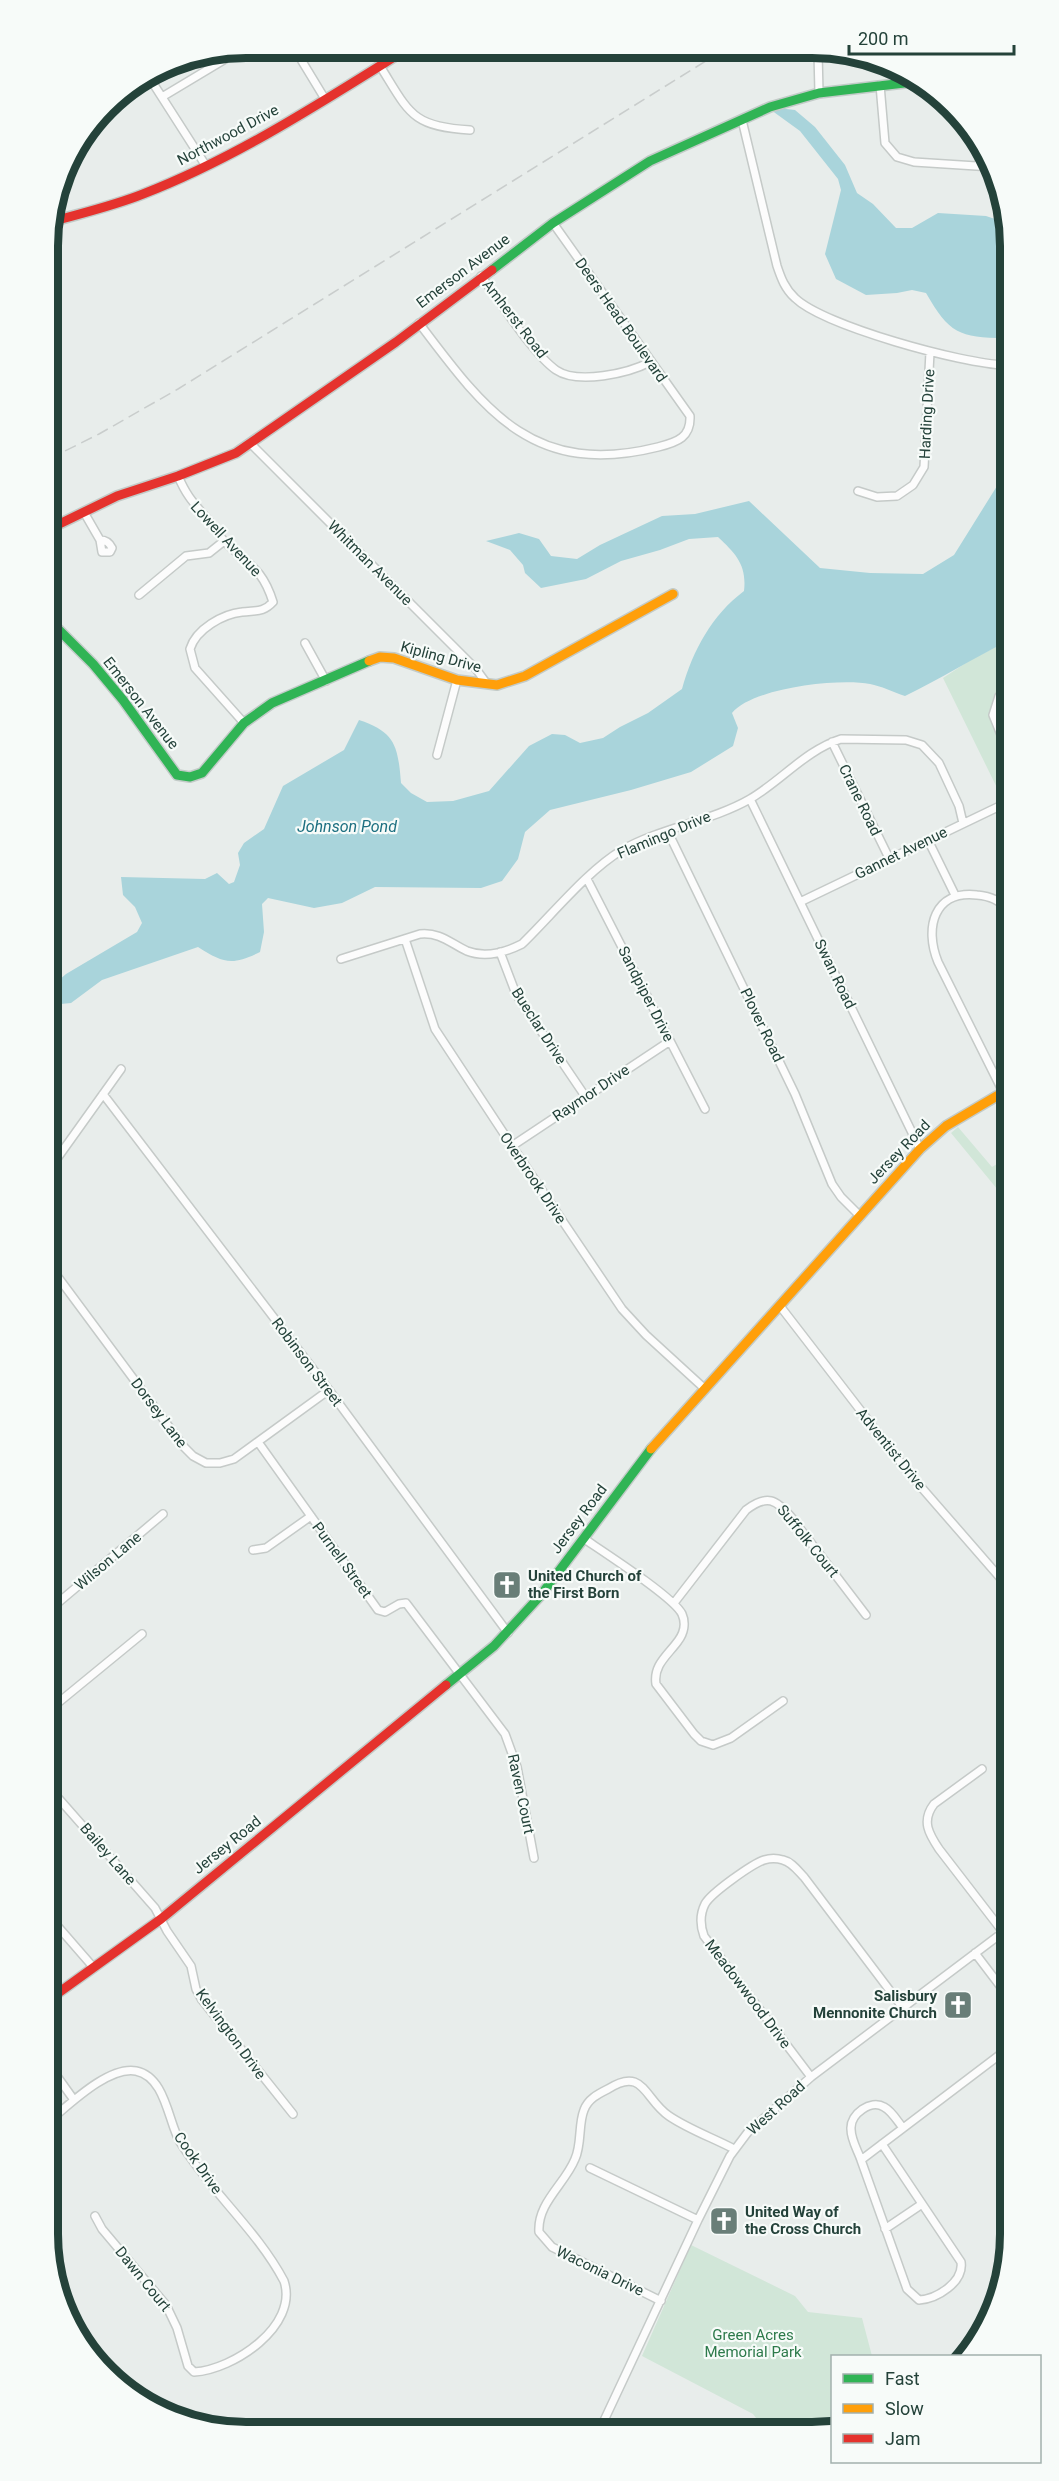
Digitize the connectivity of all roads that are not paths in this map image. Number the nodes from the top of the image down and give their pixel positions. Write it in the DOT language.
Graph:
graph roads {
  1 [pos="301,59"];
  2 [pos="391,59"];
  3 [pos="818,59"];
  4 [pos="224,60"];
  5 [pos="380,66"];
  6 [pos="904,83"];
  7 [pos="154,84"];
  8 [pos="880,85"];
  9 [pos="819,93"];
  10 [pos="162,97"];
  11 [pos="325,99"];
  12 [pos="742,120"];
  13 [pos="470,130"];
  14 [pos="979,161"];
  15 [pos="979,164"];
  16 [pos="206,166"];
  17 [pos="61,219"];
  18 [pos="553,223"];
  19 [pos="481,276"];
  20 [pos="419,323"];
  21 [pos="930,352"];
  22 [pos="651,362"];
  23 [pos="1000,365"];
  24 [pos="250,443"];
  25 [pos="178,476"];
  26 [pos="858,492"];
  27 [pos="84,514"];
  28 [pos="59,525"];
  29 [pos="100,540"];
  30 [pos="224,541"];
  31 [pos="673,594"];
  32 [pos="139,595"];
  33 [pos="59,630"];
  34 [pos="305,643"];
  35 [pos="457,680"];
  36 [pos="326,681"];
  37 [pos="487,684"];
  38 [pos="1000,695"];
  39 [pos="244,723"];
  40 [pos="1000,732"];
  41 [pos="832,742"];
  42 [pos="437,755"];
  43 [pos="183,777"];
  44 [pos="750,799"];
  45 [pos="1000,806"];
  46 [pos="963,823"];
  47 [pos="668,831"];
  48 [pos="928,840"];
  49 [pos="889,858"];
  50 [pos="587,879"];
  51 [pos="955,895"];
  52 [pos="800,902"];
  53 [pos="1000,904"];
  54 [pos="405,939"];
  55 [pos="500,952"];
  56 [pos="340,959"];
  57 [pos="670,1041"];
  58 [pos="121,1069"];
  59 [pos="1000,1082"];
  60 [pos="103,1094"];
  61 [pos="1000,1094"];
  62 [pos="585,1096"];
  63 [pos="705,1109"];
  64 [pos="512,1146"];
  65 [pos="920,1149"];
  66 [pos="59,1156"];
  67 [pos="859,1215"];
  68 [pos="59,1278"];
  69 [pos="780,1306"];
  70 [pos="705,1389"];
  71 [pos="329,1390"];
  72 [pos="258,1442"];
  73 [pos="163,1514"];
  74 [pos="311,1516"];
  75 [pos="583,1538"];
  76 [pos="253,1550"];
  77 [pos="1000,1578"];
  78 [pos="59,1602"];
  79 [pos="674,1603"];
  80 [pos="866,1615"];
  81 [pos="507,1633"];
  82 [pos="142,1634"];
  83 [pos="459,1675"];
  84 [pos="783,1701"];
  85 [pos="59,1702"];
  86 [pos="982,1769"];
  87 [pos="59,1799"];
  88 [pos="534,1858"];
  89 [pos="161,1919"];
  90 [pos="1000,1922"];
  91 [pos="59,1928"];
  92 [pos="1000,1934"];
  93 [pos="975,1953"];
  94 [pos="94,1968"];
  95 [pos="1000,1986"];
  96 [pos="59,1992"];
  97 [pos="903,2008"];
  98 [pos="1000,2055"];
  99 [pos="810,2077"];
  100 [pos="59,2079"];
  101 [pos="74,2100"];
  102 [pos="59,2113"];
  103 [pos="293,2114"];
  104 [pos="903,2128"];
  105 [pos="882,2144"];
  106 [pos="734,2149"];
  107 [pos="861,2160"];
  108 [pos="590,2168"];
  109 [pos="922,2204"];
  110 [pos="95,2216"];
  111 [pos="698,2220"];
  112 [pos="885,2229"];
  113 [pos="662,2301"];
  114 [pos="283,2308"];
  115 [pos="603,2422"];
  1 -- 11 [label="street"];
  2 -- 5 [label="street, Northwood Drive"];
  3 -- 9 [label="street"];
  4 -- 10 [label="street"];
  5 -- 11 [label="street, Northwood Drive"];
  5 -- 13 [label="street"];
  6 -- 8 [label="street, Emerson Avenue"];
  7 -- 10 [label="street"];
  8 -- 9 [label="street, Emerson Avenue"];
  8 -- 15 [label="street"];
  9 -- 12 [label="street, Emerson Avenue"];
  10 -- 16 [label="street"];
  11 -- 16 [label="street, Northwood Drive"];
  12 -- 18 [label="street, Emerson Avenue"];
  12 -- 21 [label="street"];
  14 -- 15 [label="street"];
  16 -- 17 [label="street, Northwood Drive"];
  18 -- 19 [label="street, Emerson Avenue"];
  18 -- 22 [label="street, Deers Head Boulevard"];
  19 -- 20 [label="street, Emerson Avenue"];
  19 -- 22 [label="street, Amherst Road"];
  20 -- 22 [label="street, Deers Head Boulevard"];
  20 -- 24 [label="street, Emerson Avenue"];
  21 -- 23 [label="street"];
  21 -- 26 [label="street, Harding Drive"];
  24 -- 25 [label="street, Emerson Avenue"];
  24 -- 37 [label="street, Whitman Avenue"];
  25 -- 27 [label="street, Emerson Avenue"];
  25 -- 30 [label="street, Lowell Avenue"];
  27 -- 28 [label="street, Emerson Avenue"];
  27 -- 29 [label="street"];
  30 -- 32 [label="street"];
  30 -- 39 [label="street, Lowell Avenue"];
  31 -- 37 [label="street, Kipling Drive"];
  33 -- 43 [label="street, Emerson Avenue"];
  34 -- 36 [label="street"];
  35 -- 36 [label="street, Kipling Drive"];
  35 -- 37 [label="street, Kipling Drive"];
  35 -- 42 [label="street"];
  36 -- 39 [label="street, Kipling Drive"];
  38 -- 40 [label="street"];
  39 -- 43 [label="street, Kipling Drive"];
  41 -- 44 [label="street, Flamingo Drive"];
  41 -- 46 [label="street, Flamingo Drive"];
  41 -- 49 [label="street, Crane Road"];
  44 -- 47 [label="street, Flamingo Drive"];
  44 -- 52 [label="street, Swan Road"];
  45 -- 46 [label="street, Gannet Avenue"];
  46 -- 48 [label="street, Gannet Avenue"];
  47 -- 50 [label="street, Flamingo Drive"];
  47 -- 67 [label="street, Plover Road"];
  48 -- 49 [label="street, Gannet Avenue"];
  48 -- 51 [label="street"];
  49 -- 52 [label="street, Gannet Avenue"];
  50 -- 55 [label="street, Flamingo Drive"];
  50 -- 57 [label="street, Sandpiper Drive"];
  51 -- 53 [label="street"];
  51 -- 59 [label="street"];
  52 -- 65 [label="street, Swan Road"];
  54 -- 55 [label="street, Flamingo Drive"];
  54 -- 56 [label="street, Flamingo Drive"];
  54 -- 64 [label="street, Overbrook Drive"];
  55 -- 62 [label="street, Bueclar Drive"];
  57 -- 62 [label="street, Raymor Drive"];
  57 -- 63 [label="street, Sandpiper Drive"];
  58 -- 60 [label="street"];
  60 -- 66 [label="street"];
  60 -- 71 [label="street, Robinson Street"];
  61 -- 65 [label="street, Jersey Road"];
  62 -- 64 [label="street, Raymor Drive"];
  64 -- 70 [label="street, Overbrook Drive"];
  65 -- 67 [label="street, Jersey Road"];
  67 -- 69 [label="street, Jersey Road"];
  68 -- 72 [label="street, Dorsey Lane"];
  69 -- 70 [label="street, Jersey Road"];
  69 -- 77 [label="street, Adventist Drive"];
  70 -- 75 [label="street, Jersey Road"];
  71 -- 72 [label="street, Dorsey Lane"];
  71 -- 81 [label="street, Robinson Street"];
  72 -- 74 [label="street, Purnell Street"];
  73 -- 78 [label="street, Wilson Lane"];
  74 -- 76 [label="street"];
  74 -- 83 [label="street, Purnell Street"];
  75 -- 79 [label="street"];
  75 -- 81 [label="street, Jersey Road"];
  79 -- 80 [label="street, Suffolk Court"];
  79 -- 84 [label="street"];
  81 -- 83 [label="street, Jersey Road"];
  82 -- 85 [label="street"];
  83 -- 88 [label="street, Raven Court"];
  83 -- 89 [label="street, Jersey Road"];
  86 -- 90 [label="street"];
  87 -- 89 [label="street, Bailey Lane"];
  89 -- 94 [label="street, Jersey Road"];
  89 -- 103 [label="street, Kelvington Drive"];
  91 -- 94 [label="street"];
  92 -- 93 [label="street, West Road"];
  93 -- 95 [label="street"];
  93 -- 97 [label="street, West Road"];
  94 -- 96 [label="street, Jersey Road"];
  97 -- 99 [label="street, West Road"];
  97 -- 99 [label="street, Meadowwood Drive"];
  98 -- 104 [label="street"];
  99 -- 106 [label="street, West Road"];
  100 -- 101 [label="street"];
  101 -- 102 [label="street, Cook Drive"];
  101 -- 114 [label="street, Cook Drive"];
  104 -- 105 [label="street"];
  104 -- 107 [label="street"];
  105 -- 107 [label="street"];
  105 -- 109 [label="street"];
  106 -- 111 [label="street, West Road"];
  106 -- 113 [label="street, Waconia Drive"];
  107 -- 112 [label="street"];
  108 -- 111 [label="street"];
  109 -- 112 [label="street"];
  109 -- 112 [label="street"];
  110 -- 114 [label="street, Dawn Court"];
  111 -- 113 [label="street, West Road"];
  113 -- 115 [label="street, West Road"];
}
